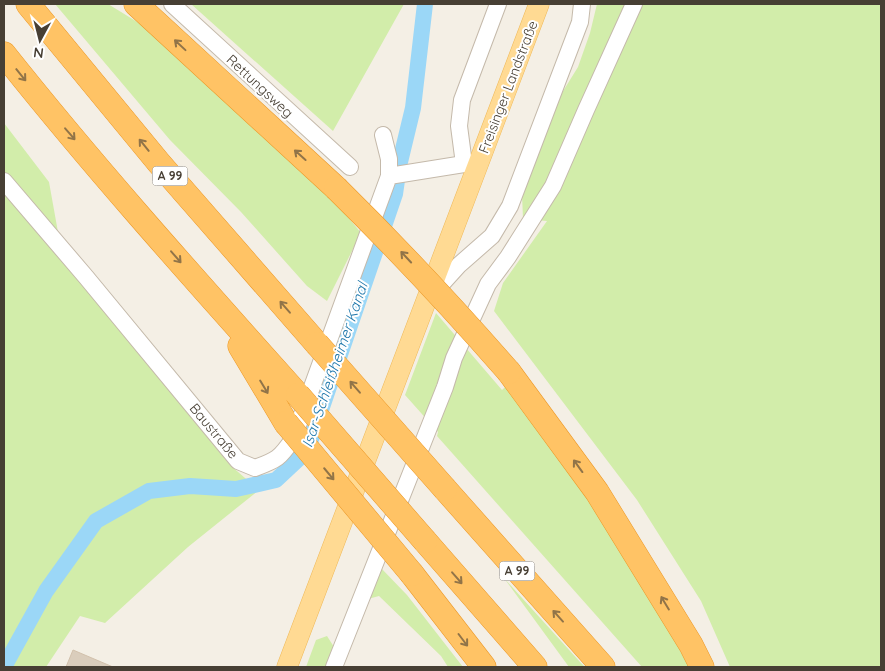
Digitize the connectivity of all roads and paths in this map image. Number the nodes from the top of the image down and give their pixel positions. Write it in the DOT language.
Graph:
graph roads {
  1 [pos="28,4"];
  2 [pos="136,4"];
  3 [pos="172,4"];
  4 [pos="498,4"];
  5 [pos="539,4"];
  6 [pos="582,4"];
  7 [pos="634,4"];
  8 [pos="4,54"];
  9 [pos="383,135"];
  10 [pos="350,167"];
  11 [pos="470,167"];
  12 [pos="392,176"];
  13 [pos="4,181"];
  14 [pos="212,300"];
  15 [pos="427,300"];
  16 [pos="597,660"];
  17 [pos="288,667"];
  18 [pos="334,667"];
  19 [pos="484,667"];
  20 [pos="535,667"];
  21 [pos="622,667"];
  22 [pos="702,667"];
  16 -- 1 [label="highway, A 99, one-way, bridge"];
  22 -- 2 [label="highway, one-way, bridge"];
  3 -- 10 [label="lane, Rettungsweg"];
  4 -- 11 [label="lane"];
  5 -- 11 [label="main road, Freisinger Landstraße"];
  6 -- 15 [label="lane"];
  7 -- 18 [label="lane"];
  8 -- 14 [label="highway, one-way"];
  9 -- 12 [label="lane, Baustraße"];
  11 -- 12 [label="lane"];
  11 -- 15 [label="main road, Freisinger Landstraße"];
  12 -- 13 [label="lane, Baustraße"];
  14 -- 19 [label="highway, one-way, bridge"];
  14 -- 20 [label="highway, one-way, bridge"];
  15 -- 17 [label="main road, Freisinger Landstraße"];
  16 -- 21 [label="highway"];
}
